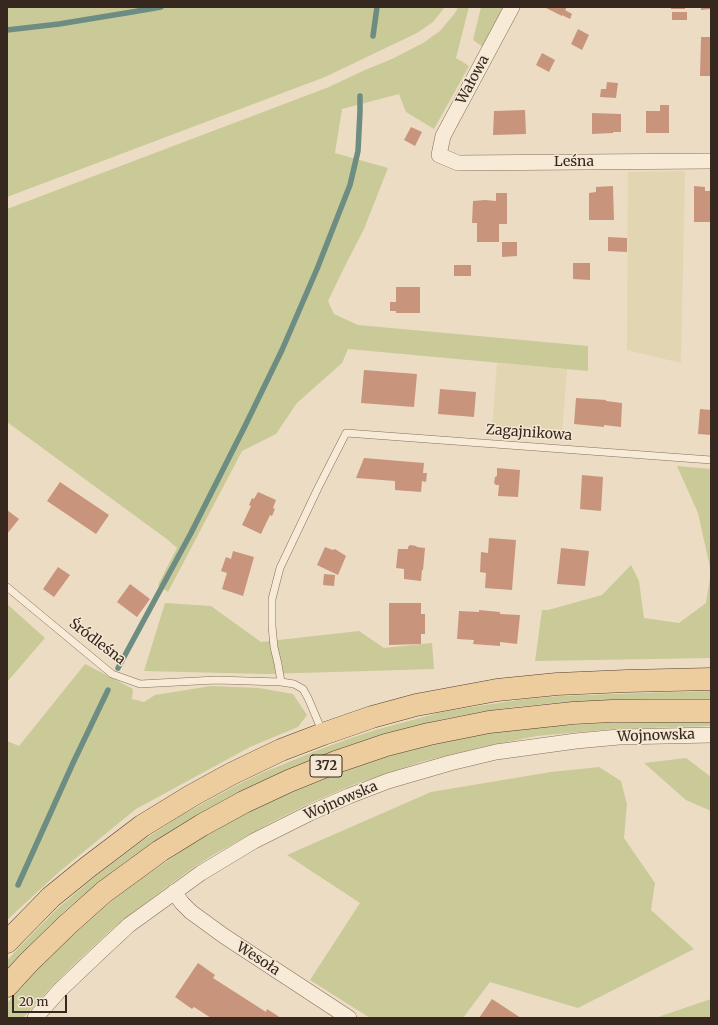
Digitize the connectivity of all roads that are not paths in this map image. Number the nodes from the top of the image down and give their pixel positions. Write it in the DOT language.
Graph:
graph roads {
  1 [pos="512,7"];
  2 [pos="439,155"];
  3 [pos="711,161"];
  4 [pos="711,460"];
  5 [pos="7,587"];
  6 [pos="711,679"];
  7 [pos="280,682"];
  8 [pos="711,710"];
  9 [pos="323,734"];
  10 [pos="711,735"];
  11 [pos="174,892"];
  12 [pos="7,942"];
  13 [pos="7,986"];
  14 [pos="35,1018"];
  15 [pos="349,1018"];
  1 -- 2 [label="street, Wałowa"];
  2 -- 3 [label="street, Leśna"];
  4 -- 7 [label="lane, Zagajnikowa"];
  5 -- 7 [label="lane, Śródleśna"];
  6 -- 9 [label="main road, 372"];
  7 -- 9 [label="lane, Śródleśna"];
  8 -- 13 [label="main road, 372"];
  9 -- 12 [label="main road, 372"];
  10 -- 11 [label="street, Wojnowska"];
  11 -- 14 [label="street, Wojnowska"];
  11 -- 15 [label="street, Wesoła"];
}
